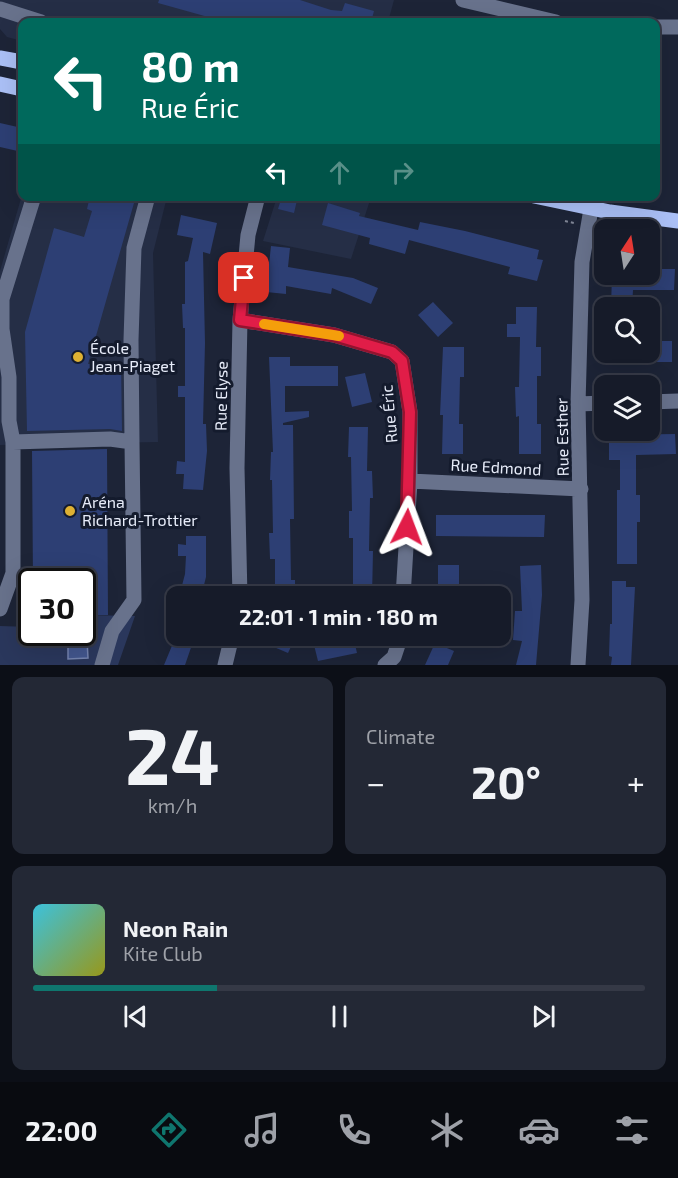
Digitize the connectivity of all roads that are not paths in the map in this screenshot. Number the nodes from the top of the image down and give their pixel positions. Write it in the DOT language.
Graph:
graph roads {
  1 [pos="463,0"];
  2 [pos="0,9"];
  3 [pos="28,18"];
  4 [pos="539,18"];
  5 [pos="660,27"];
  6 [pos="678,27"];
  7 [pos="0,58"];
  8 [pos="18,62"];
  9 [pos="0,84"];
  10 [pos="18,88"];
  11 [pos="32,201"];
  12 [pos="147,201"];
  13 [pos="257,201"];
  14 [pos="556,201"];
  15 [pos="591,209"];
  16 [pos="678,221"];
  17 [pos="240,320"];
  18 [pos="678,401"];
  19 [pos="660,402"];
  20 [pos="594,403"];
  21 [pos="578,404"];
  22 [pos="13,442"];
  23 [pos="132,442"];
  24 [pos="410,481"];
  25 [pos="581,489"];
  26 [pos="240,586"];
  27 [pos="404,586"];
  28 [pos="0,609"];
  29 [pos="231,646"];
  30 [pos="398,646"];
  31 [pos="230,664"];
  32 [pos="102,665"];
  33 [pos="385,665"];
  34 [pos="578,665"];
  1 -- 4 [label="street"];
  2 -- 3 [label="street"];
  5 -- 6 [label="street"];
  7 -- 8 [label="main road"];
  9 -- 10 [label="main road"];
  11 -- 22 [label="street"];
  12 -- 23 [label="street"];
  13 -- 17 [label="street, Rue Elyse"];
  14 -- 15 [label="main road"];
  15 -- 16 [label="main road"];
  15 -- 21 [label="street, Rue Esther"];
  17 -- 24 [label="street, Rue Éric"];
  17 -- 26 [label="street, Rue Elyse"];
  18 -- 19 [label="street"];
  20 -- 21 [label="street"];
  21 -- 25 [label="street, Rue Esther"];
  22 -- 23 [label="street"];
  22 -- 28 [label="street"];
  23 -- 32 [label="street"];
  24 -- 25 [label="street, Rue Edmond"];
  24 -- 27 [label="street, Rue Éric"];
  25 -- 34 [label="street, Rue Esther"];
  29 -- 31 [label="street"];
  30 -- 33 [label="street"];
}
